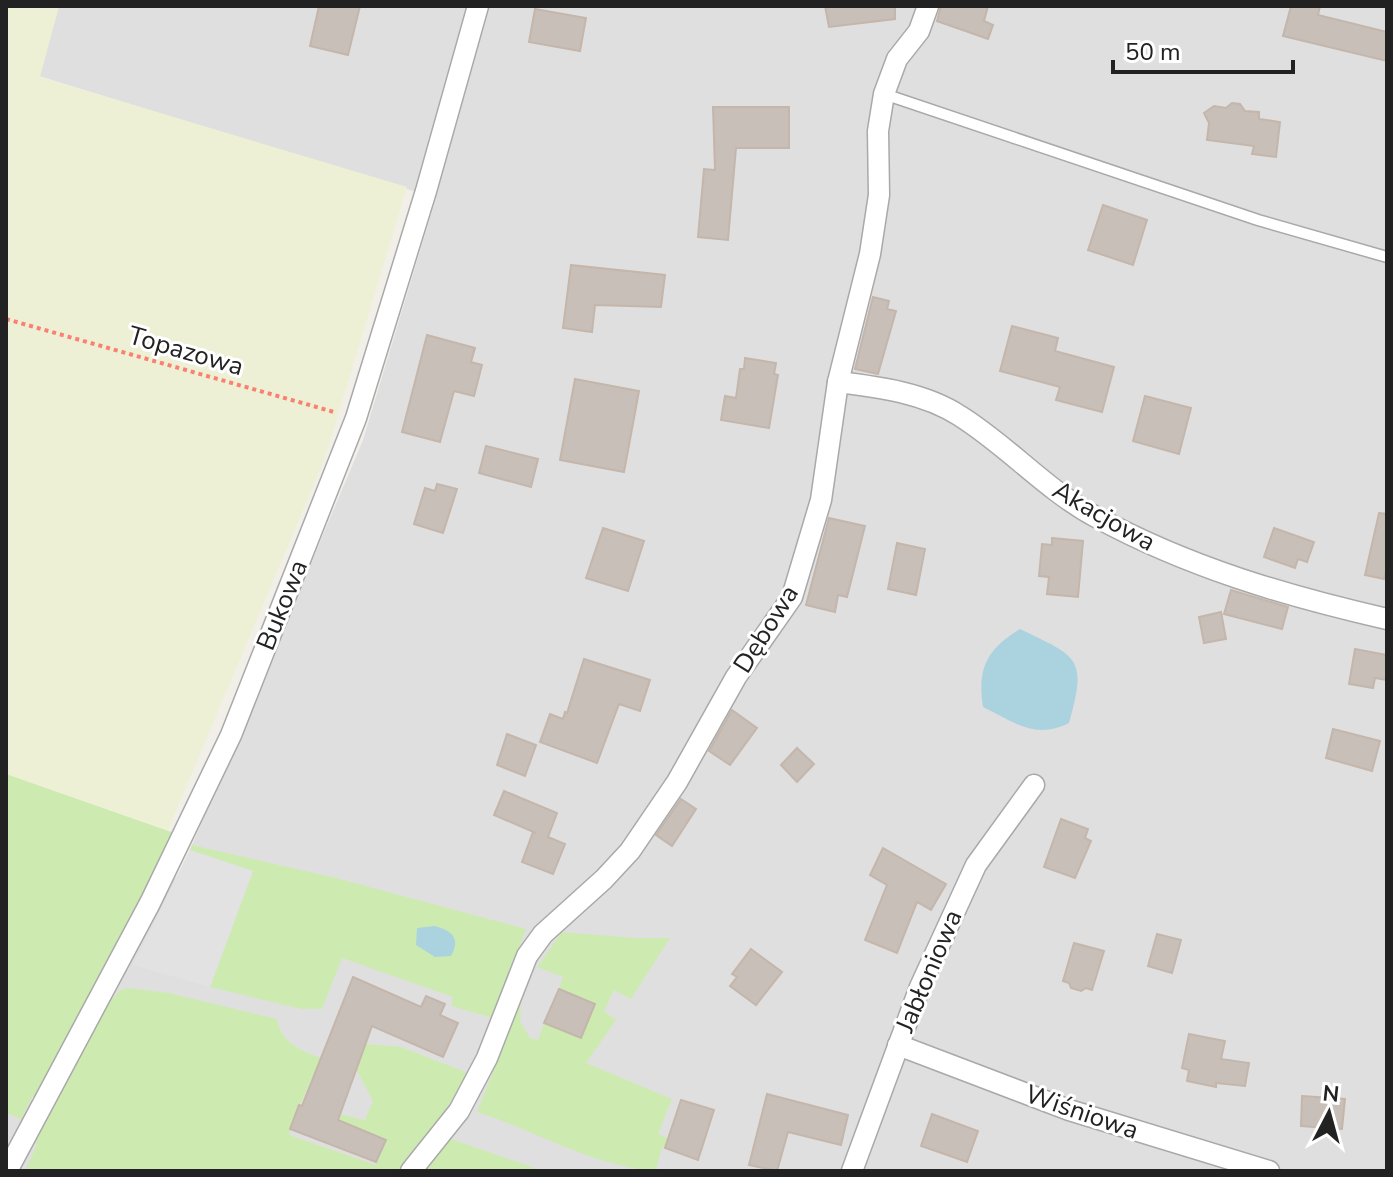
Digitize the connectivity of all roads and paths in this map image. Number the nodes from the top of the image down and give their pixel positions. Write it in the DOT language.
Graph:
graph roads {
  1 [pos="478,6"];
  2 [pos="928,6"];
  3 [pos="884,94"];
  4 [pos="1387,257"];
  5 [pos="6,319"];
  6 [pos="838,382"];
  7 [pos="356,418"];
  8 [pos="1387,619"];
  9 [pos="1034,785"];
  10 [pos="898,1045"];
  11 [pos="7,1171"];
  12 [pos="411,1171"];
  13 [pos="852,1171"];
  14 [pos="1269,1171"];
  1 -- 7 [label="street, Bukowa"];
  2 -- 3 [label="street, Dębowa"];
  3 -- 4 [label="lane"];
  3 -- 6 [label="street, Dębowa"];
  5 -- 7 [label="path, Topazowa"];
  6 -- 8 [label="street, Akacjowa"];
  6 -- 12 [label="street, Dębowa"];
  7 -- 11 [label="street, Bukowa"];
  9 -- 10 [label="street, Jabłoniowa"];
  10 -- 13 [label="street, Jabłoniowa"];
  10 -- 14 [label="street, Wiśniowa"];
}
